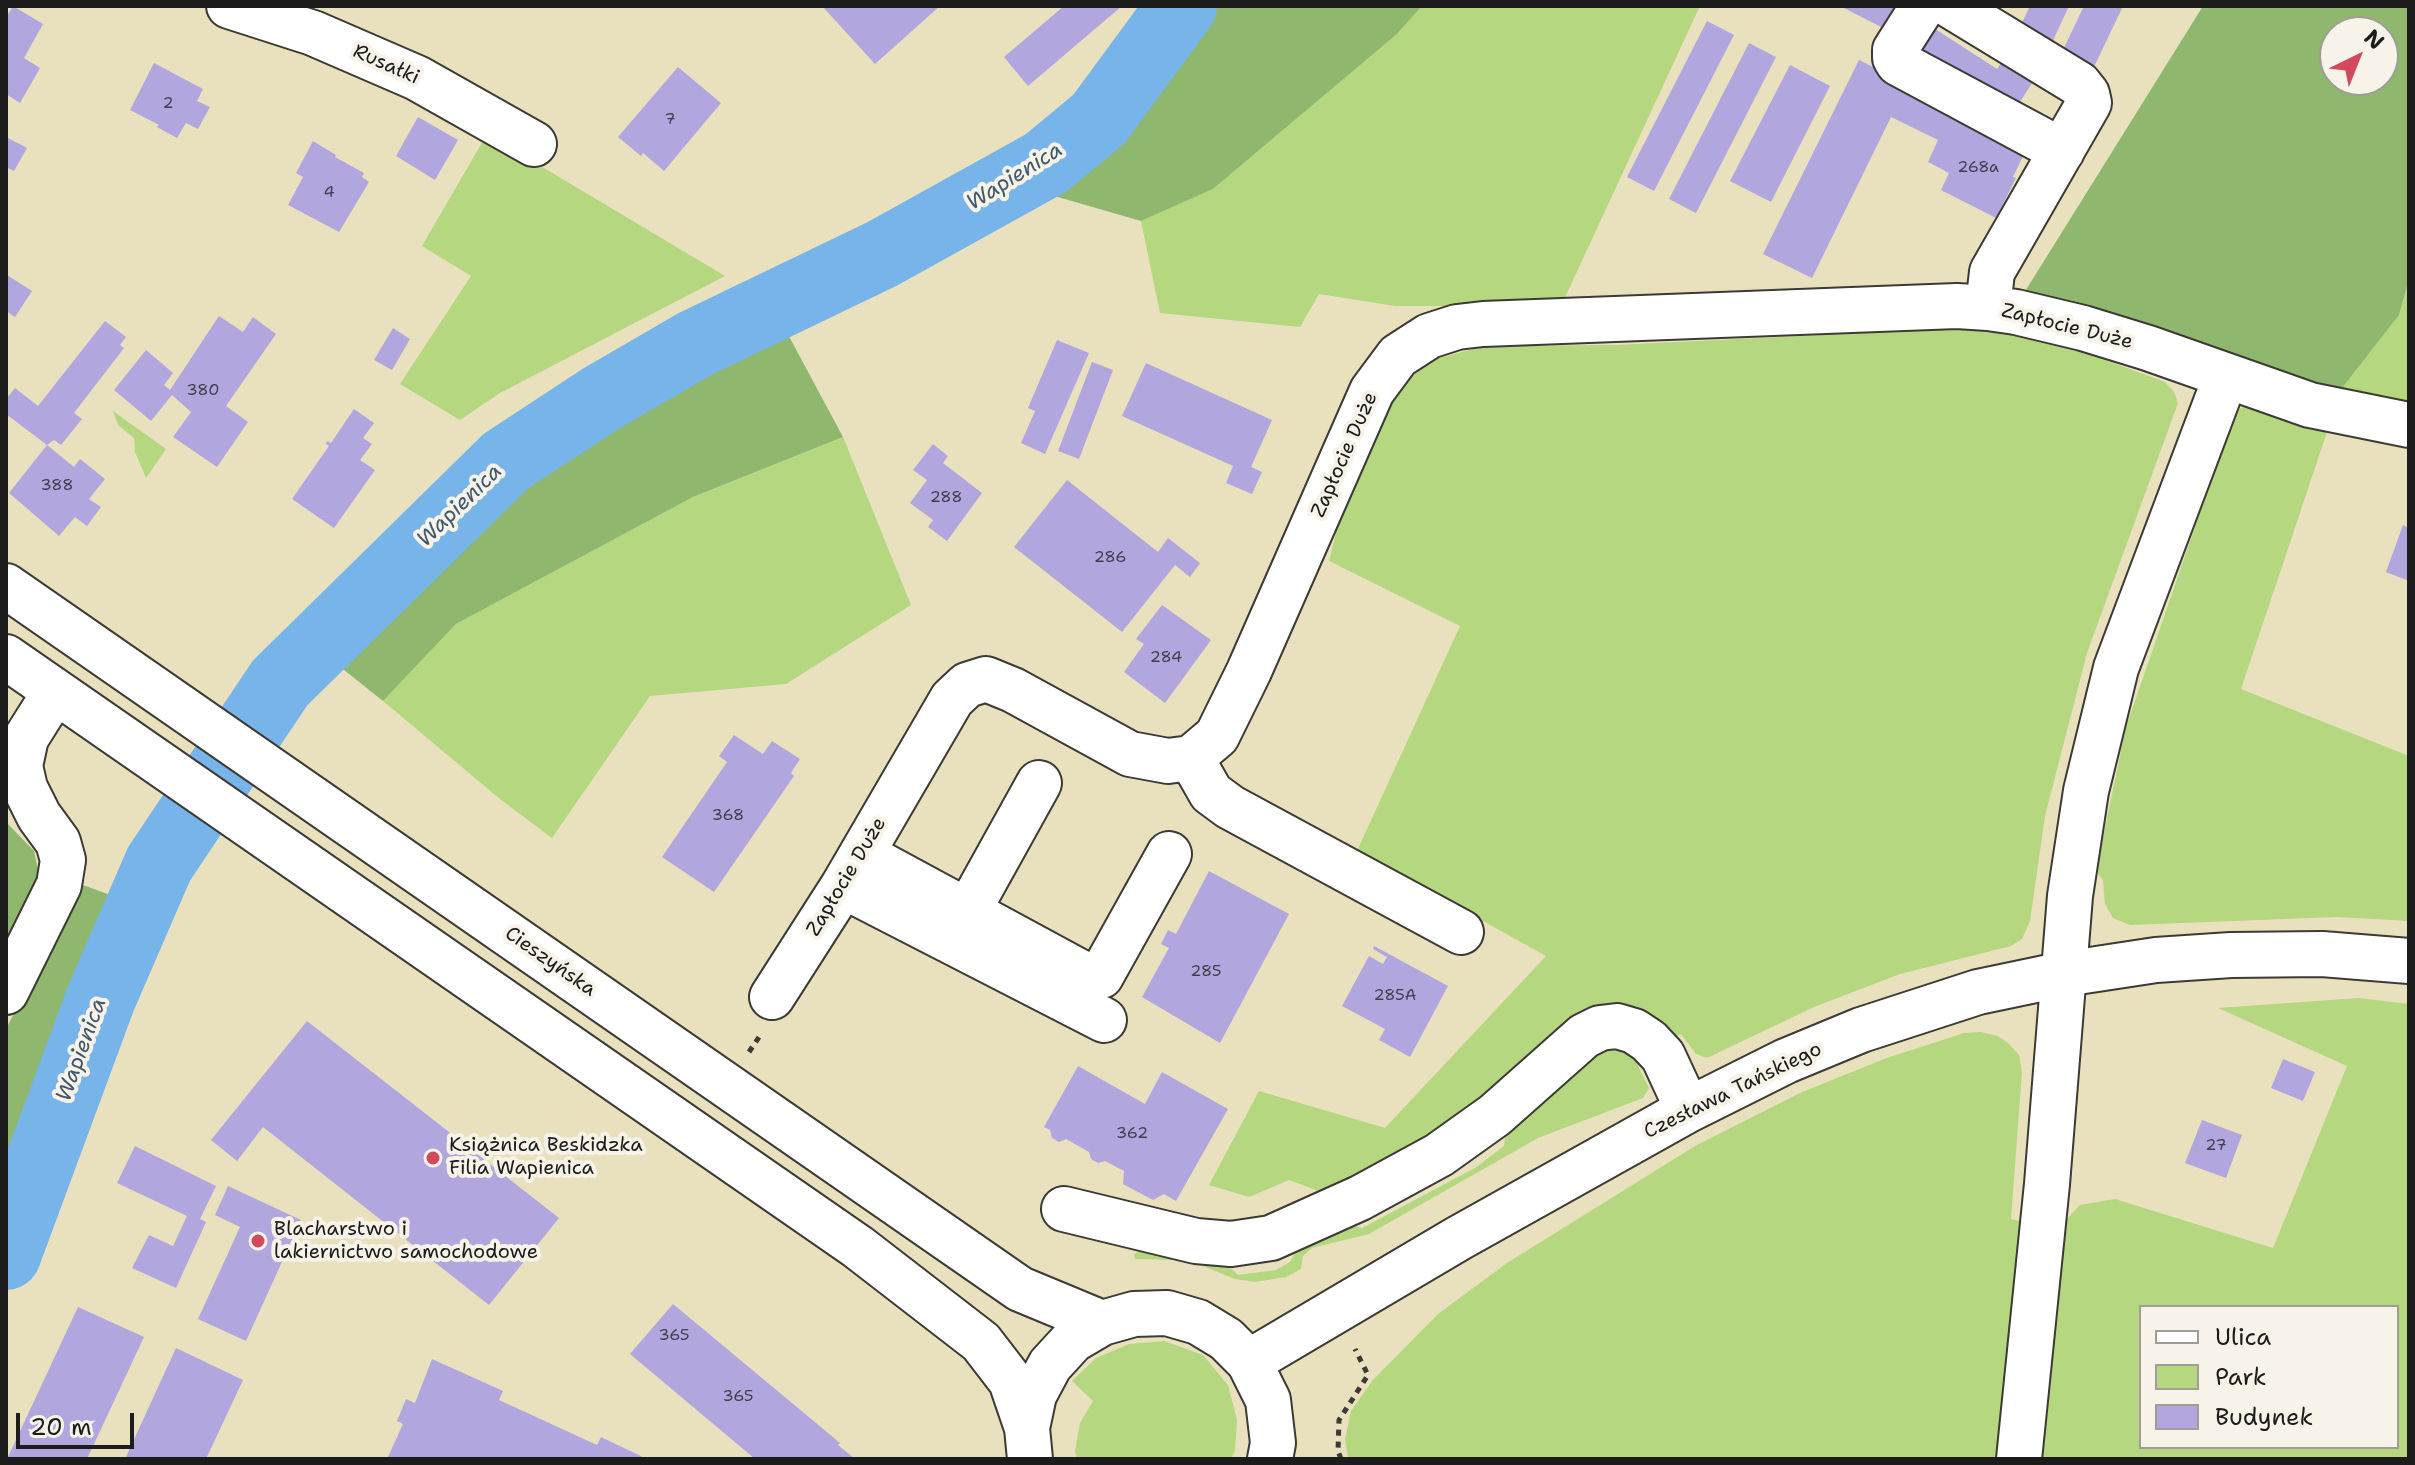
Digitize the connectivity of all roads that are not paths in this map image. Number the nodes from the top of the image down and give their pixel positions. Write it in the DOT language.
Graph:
graph roads {
  1 [pos="229,6"];
  2 [pos="1923,6"];
  3 [pos="1951,6"];
  4 [pos="534,144"];
  5 [pos="2062,151"];
  6 [pos="1988,308"];
  7 [pos="2226,376"];
  8 [pos="2409,425"];
  9 [pos="6,586"];
  10 [pos="6,657"];
  11 [pos="55,692"];
  12 [pos="1191,758"];
  13 [pos="1039,783"];
  14 [pos="1169,854"];
  15 [pos="853,870"];
  16 [pos="968,911"];
  17 [pos="1461,932"];
  18 [pos="2409,961"];
  19 [pos="2064,974"];
  20 [pos="6,992"];
  21 [pos="766,1016"];
  22 [pos="1104,1020"];
  23 [pos="1688,1110"];
  24 [pos="1064,1209"];
  25 [pos="1102,1323"];
  26 [pos="1249,1362"];
  27 [pos="1028,1444"];
  28 [pos="1270,1459"];
  29 [pos="2019,1459"];
  1 -- 4 [label="street, Rusałki"];
  2 -- 5 [label="street"];
  3 -- 5 [label="street"];
  5 -- 6 [label="street"];
  6 -- 7 [label="street, Zapłocie Duże"];
  6 -- 12 [label="street, Zapłocie Duże"];
  7 -- 8 [label="street, Zapłocie Duże"];
  7 -- 19 [label="street"];
  9 -- 25 [label="street, Cieszyńska"];
  10 -- 11 [label="street"];
  11 -- 20 [label="street"];
  11 -- 27 [label="street"];
  12 -- 15 [label="street, Zapłocie Duże"];
  12 -- 17 [label="street"];
  13 -- 16 [label="street"];
  14 -- 16 [label="street"];
  15 -- 16 [label="street"];
  15 -- 21 [label="street, Zapłocie Duże"];
  15 -- 22 [label="street"];
  18 -- 19 [label="street, Czesława Tańskiego"];
  19 -- 23 [label="street, Czesława Tańskiego"];
  19 -- 29 [label="street"];
  23 -- 24 [label="street"];
  23 -- 26 [label="street, Czesława Tańskiego"];
  25 -- 26 [label="street"];
  25 -- 27 [label="street"];
  26 -- 28 [label="street"];
}
